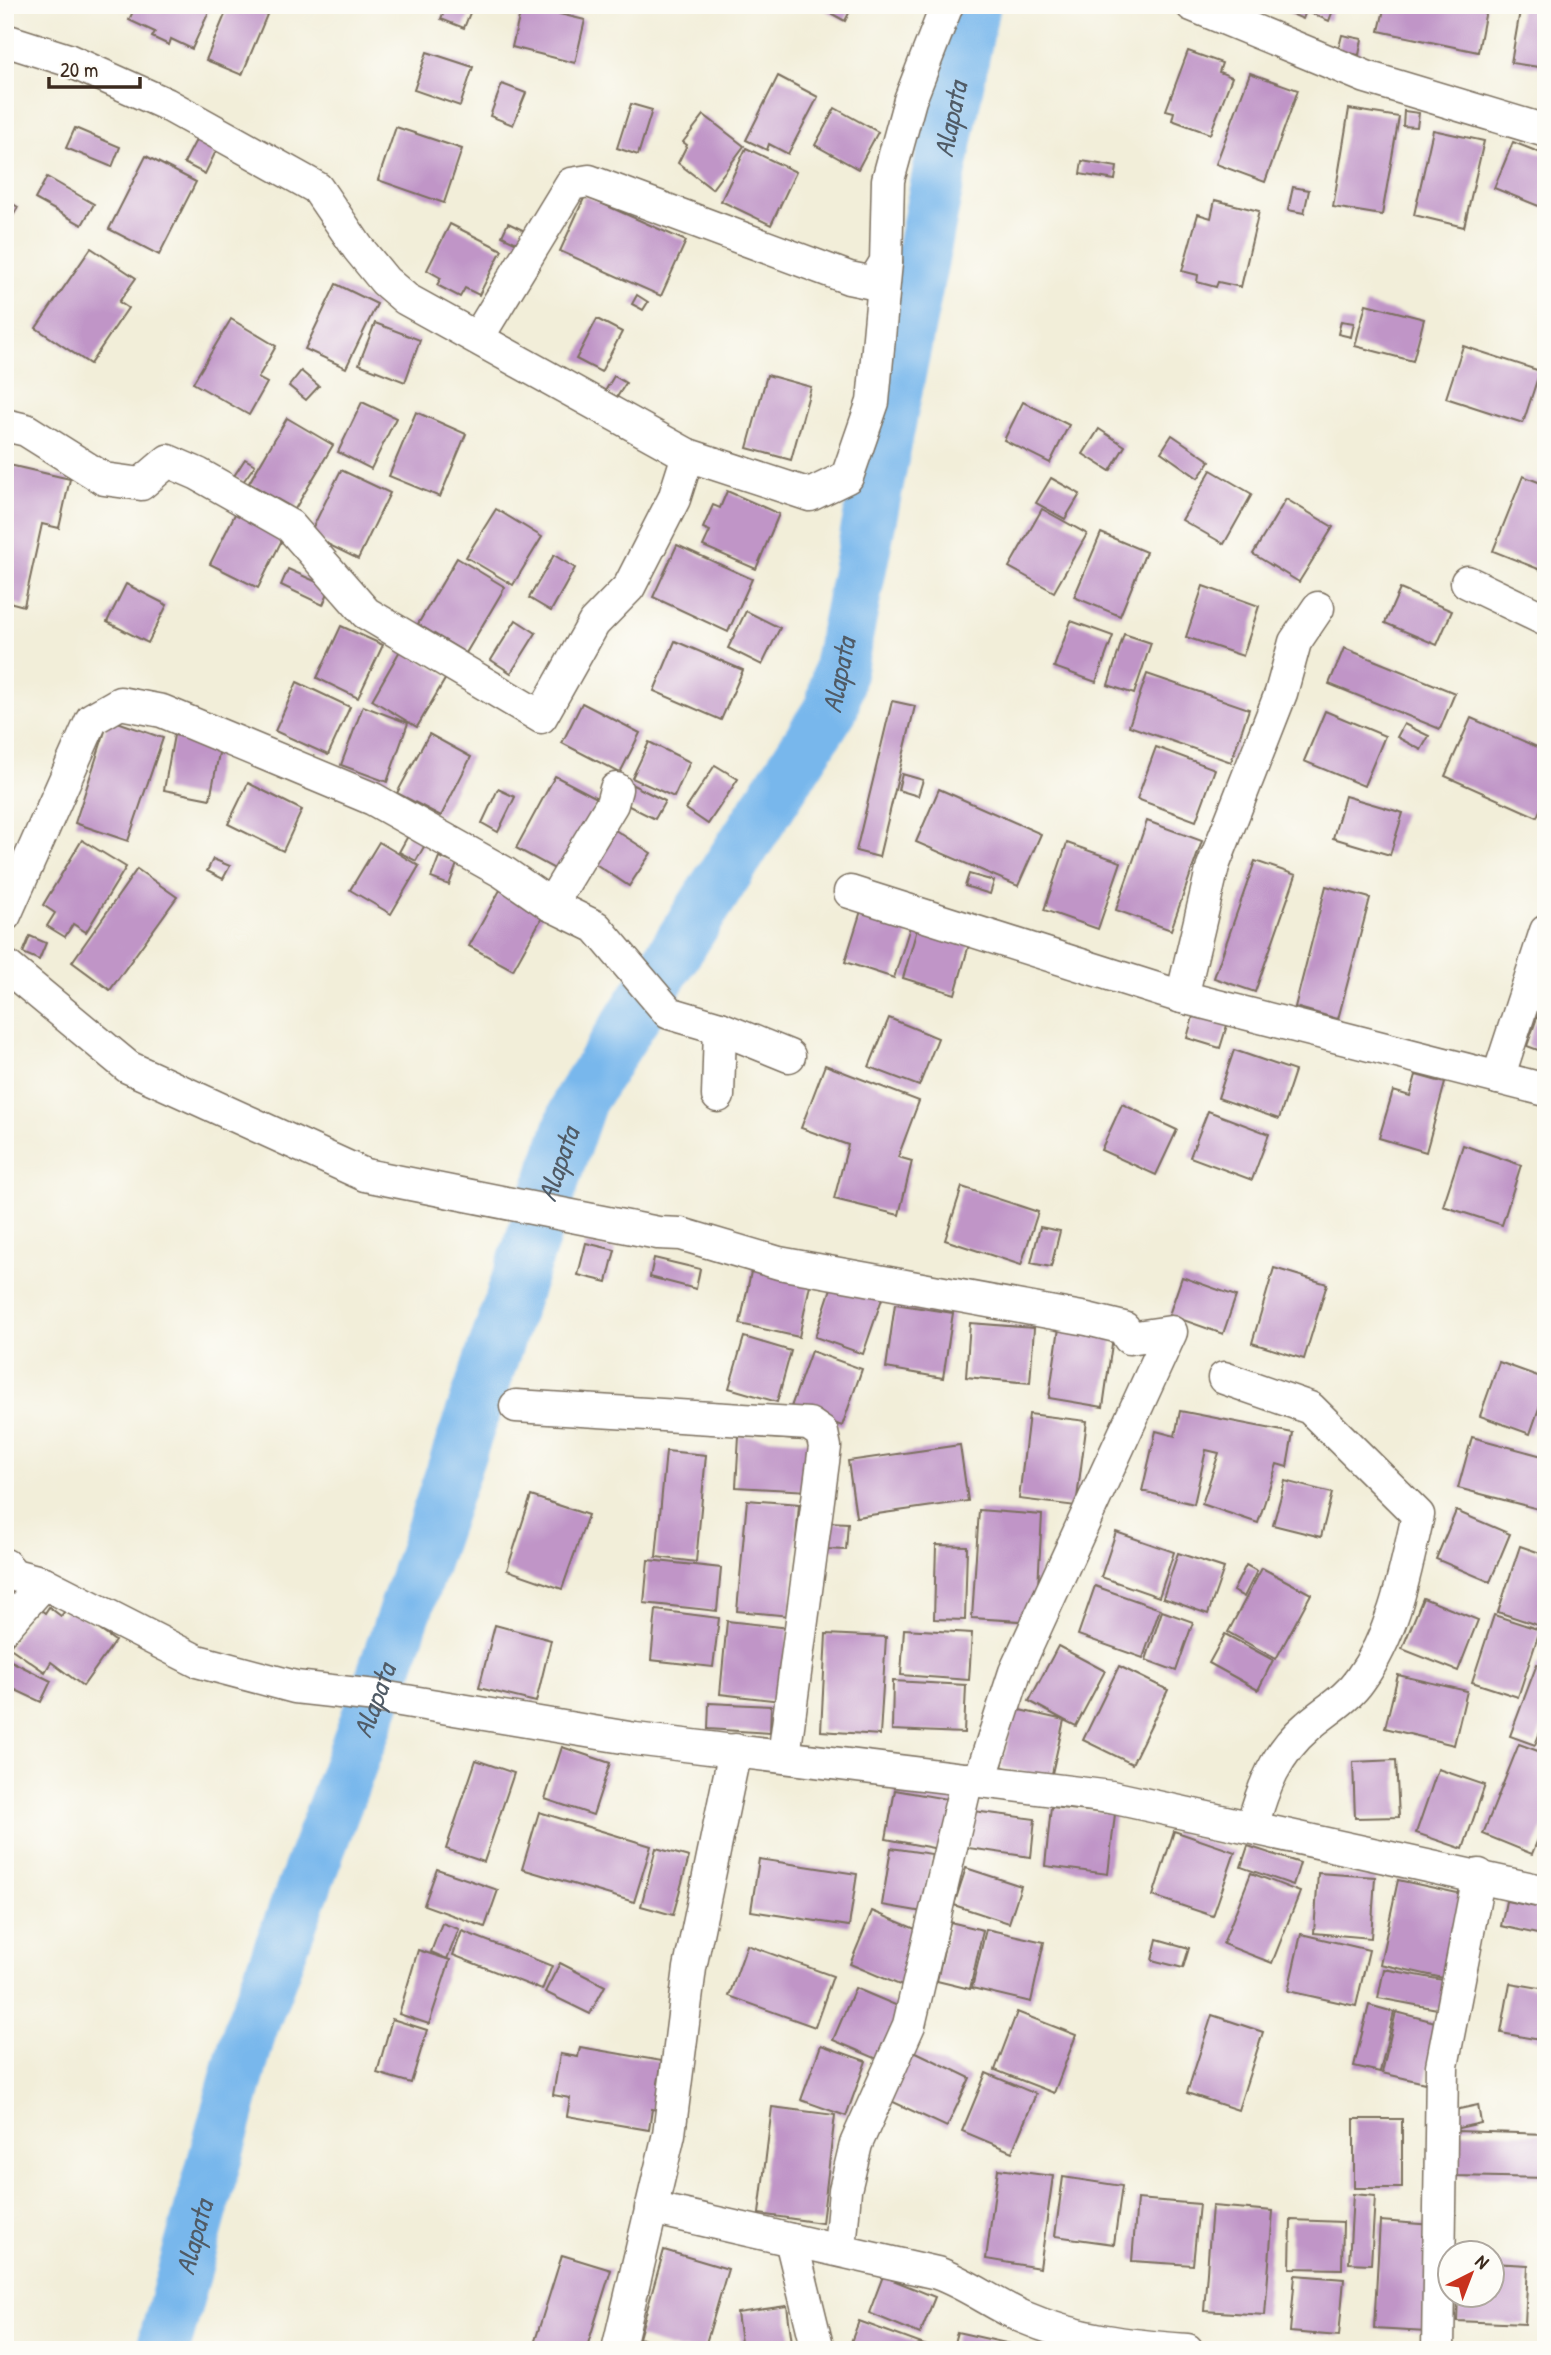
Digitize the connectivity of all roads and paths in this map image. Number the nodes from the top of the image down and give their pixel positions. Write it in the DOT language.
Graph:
graph roads {
  1 [pos="947,5"];
  2 [pos="1192,5"];
  3 [pos="5,40"];
  4 [pos="1546,131"];
  5 [pos="886,262"];
  6 [pos="478,337"];
  7 [pos="5,425"];
  8 [pos="688,455"];
  9 [pos="1467,582"];
  10 [pos="1318,608"];
  11 [pos="1546,620"];
  12 [pos="617,789"];
  13 [pos="850,892"];
  14 [pos="551,905"];
  15 [pos="5,915"];
  16 [pos="1546,932"];
  17 [pos="5,965"];
  18 [pos="1182,997"];
  19 [pos="720,1028"];
  20 [pos="789,1056"];
  21 [pos="1498,1078"];
  22 [pos="1546,1090"];
  23 [pos="718,1096"];
  24 [pos="1224,1378"];
  25 [pos="516,1406"];
  26 [pos="5,1566"];
  27 [pos="44,1583"];
  28 [pos="5,1627"];
  29 [pos="735,1750"];
  30 [pos="783,1756"];
  31 [pos="973,1779"];
  32 [pos="1252,1826"];
  33 [pos="1479,1875"];
  34 [pos="1546,1892"];
  35 [pos="651,2208"];
  36 [pos="791,2240"];
  37 [pos="840,2250"];
  38 [pos="618,2350"];
  39 [pos="818,2350"];
  40 [pos="1187,2350"];
  41 [pos="1438,2350"];
  1 -- 5 [label="street"];
  2 -- 4 [label="street"];
  3 -- 6 [label="street"];
  5 -- 6 [label="street"];
  5 -- 8 [label="street"];
  6 -- 8 [label="street"];
  7 -- 8 [label="street"];
  9 -- 11 [label="street"];
  10 -- 18 [label="street"];
  12 -- 14 [label="street"];
  13 -- 18 [label="street"];
  14 -- 15 [label="street"];
  14 -- 19 [label="street"];
  16 -- 21 [label="street"];
  17 -- 31 [label="street"];
  18 -- 21 [label="street"];
  19 -- 20 [label="street"];
  19 -- 23 [label="street"];
  21 -- 22 [label="street"];
  24 -- 32 [label="street"];
  25 -- 30 [label="street"];
  26 -- 27 [label="street"];
  27 -- 28 [label="street"];
  27 -- 29 [label="street"];
  29 -- 30 [label="street"];
  29 -- 35 [label="street"];
  30 -- 31 [label="street"];
  31 -- 32 [label="street"];
  31 -- 37 [label="street"];
  32 -- 33 [label="street"];
  33 -- 34 [label="street"];
  33 -- 41 [label="street"];
  35 -- 36 [label="street"];
  35 -- 38 [label="street"];
  36 -- 37 [label="street"];
  36 -- 39 [label="street"];
  37 -- 40 [label="street"];
}
